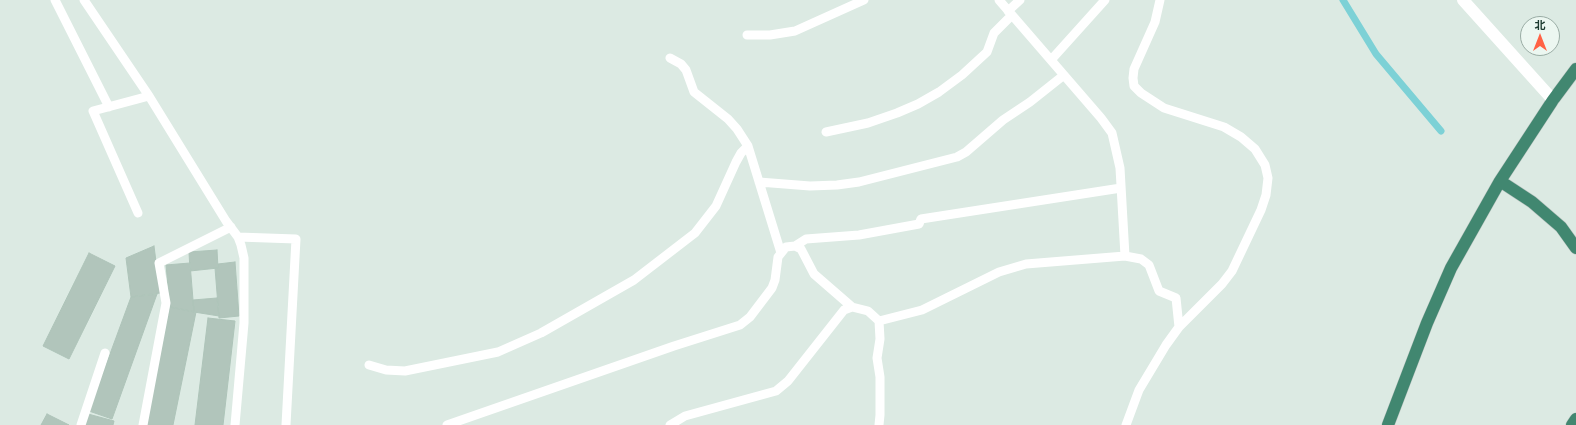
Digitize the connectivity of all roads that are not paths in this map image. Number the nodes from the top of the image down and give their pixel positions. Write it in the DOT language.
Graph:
graph roads {
  1 [pos="55,0"];
  2 [pos="84,0"];
  3 [pos="864,0"];
  4 [pos="999,0"];
  5 [pos="1020,0"];
  6 [pos="1105,0"];
  7 [pos="1160,0"];
  8 [pos="1463,0"];
  9 [pos="1010,13"];
  10 [pos="747,35"];
  11 [pos="670,58"];
  12 [pos="1051,60"];
  13 [pos="1576,69"];
  14 [pos="1064,75"];
  15 [pos="150,96"];
  16 [pos="1553,100"];
  17 [pos="109,107"];
  18 [pos="826,132"];
  19 [pos="748,146"];
  20 [pos="1500,181"];
  21 [pos="759,182"];
  22 [pos="1121,188"];
  23 [pos="138,213"];
  24 [pos="231,227"];
  25 [pos="238,237"];
  26 [pos="795,246"];
  27 [pos="1576,248"];
  28 [pos="781,253"];
  29 [pos="1125,256"];
  30 [pos="852,307"];
  31 [pos="879,321"];
  32 [pos="1179,327"];
  33 [pos="105,353"];
  34 [pos="369,365"];
  35 [pos="1576,419"];
  36 [pos="81,425"];
  37 [pos="143,425"];
  38 [pos="235,425"];
  39 [pos="286,425"];
  40 [pos="447,425"];
  41 [pos="670,425"];
  42 [pos="879,425"];
  43 [pos="1126,425"];
  44 [pos="1388,425"];
  45 [pos="1572,425"];
  1 -- 17 [label="lane"];
  2 -- 15 [label="lane"];
  3 -- 10 [label="lane"];
  4 -- 9 [label="lane"];
  5 -- 9 [label="lane"];
  6 -- 12 [label="lane"];
  7 -- 32 [label="lane"];
  8 -- 16 [label="street"];
  9 -- 12 [label="lane"];
  9 -- 18 [label="lane"];
  11 -- 19 [label="lane"];
  12 -- 14 [label="lane"];
  13 -- 16 [label="highway"];
  14 -- 21 [label="lane"];
  14 -- 22 [label="lane"];
  15 -- 17 [label="lane"];
  15 -- 24 [label="lane"];
  16 -- 20 [label="highway"];
  17 -- 23 [label="lane"];
  19 -- 21 [label="lane"];
  19 -- 34 [label="lane"];
  20 -- 27 [label="highway"];
  20 -- 44 [label="highway"];
  21 -- 28 [label="lane"];
  22 -- 26 [label="lane"];
  22 -- 29 [label="lane"];
  24 -- 25 [label="lane"];
  24 -- 37 [label="lane"];
  25 -- 38 [label="lane"];
  25 -- 39 [label="lane"];
  26 -- 28 [label="lane"];
  26 -- 30 [label="lane"];
  28 -- 40 [label="lane"];
  29 -- 31 [label="lane"];
  29 -- 32 [label="lane"];
  30 -- 31 [label="lane"];
  30 -- 41 [label="lane"];
  31 -- 42 [label="lane"];
  32 -- 43 [label="lane"];
  33 -- 36 [label="lane"];
  35 -- 45 [label="highway"];
}
